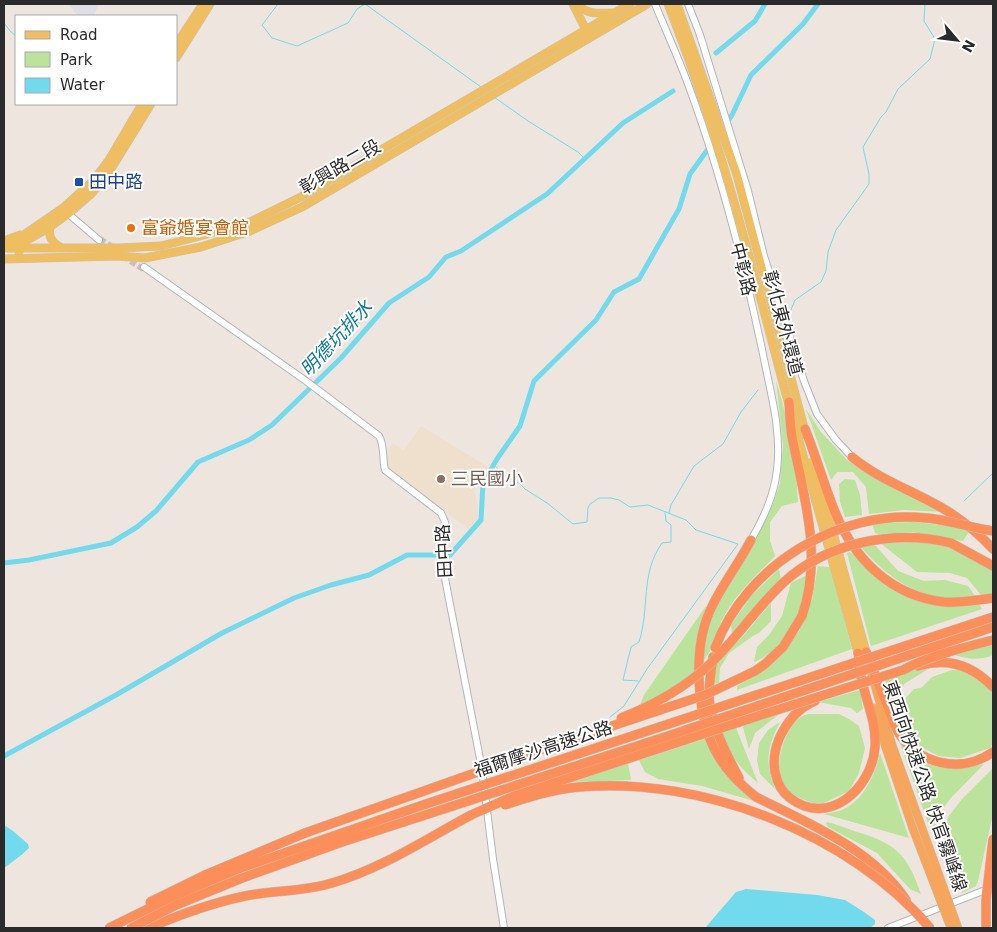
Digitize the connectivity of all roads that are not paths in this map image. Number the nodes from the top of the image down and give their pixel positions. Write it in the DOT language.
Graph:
graph roads {
  1 [pos="203,4"];
  2 [pos="210,4"];
  3 [pos="574,4"];
  4 [pos="630,4"];
  5 [pos="646,4"];
  6 [pos="656,4"];
  7 [pos="668,4"];
  8 [pos="677,4"];
  9 [pos="682,4"];
  10 [pos="688,4"];
  11 [pos="614,13"];
  12 [pos="686,26"];
  13 [pos="586,30"];
  14 [pos="590,38"];
  15 [pos="178,42"];
  16 [pos="178,55"];
  17 [pos="141,105"];
  18 [pos="149,105"];
  19 [pos="66,211"];
  20 [pos="50,227"];
  21 [pos="27,233"];
  22 [pos="99,240"];
  23 [pos="4,241"];
  24 [pos="7,248"];
  25 [pos="62,248"];
  26 [pos="19,249"];
  27 [pos="4,259"];
  28 [pos="18,259"];
  29 [pos="143,268"];
  30 [pos="789,402"];
  31 [pos="805,430"];
  32 [pos="852,457"];
  33 [pos="993,531"];
  34 [pos="751,540"];
  35 [pos="993,548"];
  36 [pos="993,566"];
  37 [pos="993,598"];
  38 [pos="993,617"];
  39 [pos="993,627"];
  40 [pos="993,640"];
  41 [pos="862,652"];
  42 [pos="903,670"];
  43 [pos="993,687"];
  44 [pos="838,691"];
  45 [pos="591,732"];
  46 [pos="889,746"];
  47 [pos="993,752"];
  48 [pos="746,789"];
  49 [pos="471,815"];
  50 [pos="993,839"];
  51 [pos="993,887"];
  52 [pos="913,910"];
  53 [pos="108,928"];
  54 [pos="131,928"];
  55 [pos="148,928"];
  56 [pos="504,928"];
  57 [pos="888,928"];
  58 [pos="930,928"];
  59 [pos="951,928"];
  60 [pos="958,928"];
  61 [pos="986,928"];
  1 -- 15 [label="main road"];
  2 -- 16 [label="main road"];
  3 -- 11 [label="main road"];
  3 -- 13 [label="main road"];
  4 -- 11 [label="main road, 彰興路二段"];
  5 -- 14 [label="main road, 彰興路二段"];
  6 -- 34 [label="street, 中彰路"];
  7 -- 30 [label="main road, 彰化東外環道"];
  8 -- 12 [label="main road, 彰化東外環道"];
  9 -- 12 [label="main road"];
  10 -- 32 [label="street, 中彰路"];
  11 -- 13 [label="main road, 彰興路二段"];
  12 -- 31 [label="main road, 彰化東外環道"];
  13 -- 14 [label="main road"];
  13 -- 25 [label="main road, 彰興路二段"];
  14 -- 28 [label="main road, 彰興路二段"];
  17 -- 19 [label="main road"];
  18 -- 19 [label="main road"];
  19 -- 20 [label="main road"];
  19 -- 21 [label="main road"];
  19 -- 22 [label="street"];
  20 -- 25 [label="main road"];
  20 -- 26 [label="main road"];
  21 -- 23 [label="main road"];
  21 -- 24 [label="main road"];
  24 -- 26 [label="main road, 彰興路二段"];
  24 -- 28 [label="main road"];
  25 -- 26 [label="main road, 彰興路二段"];
  26 -- 28 [label="main road"];
  27 -- 28 [label="main road, 彰興路二段"];
  29 -- 56 [label="street, 田中路"];
  30 -- 41 [label="main road, 彰化東外環道"];
  30 -- 45 [label="highway, bridge"];
  31 -- 37 [label="highway"];
  31 -- 41 [label="main road, 彰化東外環道"];
  32 -- 35 [label="highway"];
  33 -- 48 [label="highway, bridge"];
  34 -- 48 [label="highway"];
  36 -- 45 [label="highway, bridge"];
  38 -- 53 [label="highway, 福爾摩沙高速公路, bridge"];
  39 -- 54 [label="highway, 福爾摩沙高速公路, bridge"];
  40 -- 42 [label="highway, bridge"];
  41 -- 44 [label="highway, bridge"];
  41 -- 46 [label="highway, 東西向快速公路 快官霧峰線"];
  41 -- 47 [label="highway"];
  42 -- 43 [label="highway, bridge"];
  42 -- 44 [label="highway, bridge"];
  44 -- 49 [label="highway, bridge"];
  45 -- 53 [label="highway, bridge"];
  46 -- 59 [label="highway, 東西向快速公路 快官霧峰線, bridge"];
  46 -- 60 [label="highway, 東西向快速公路 快官霧峰線, bridge"];
  48 -- 52 [label="highway, bridge"];
  49 -- 52 [label="highway, bridge"];
  49 -- 55 [label="highway"];
  50 -- 61 [label="highway, bridge"];
  51 -- 57 [label="street"];
  52 -- 58 [label="highway, bridge"];
}
